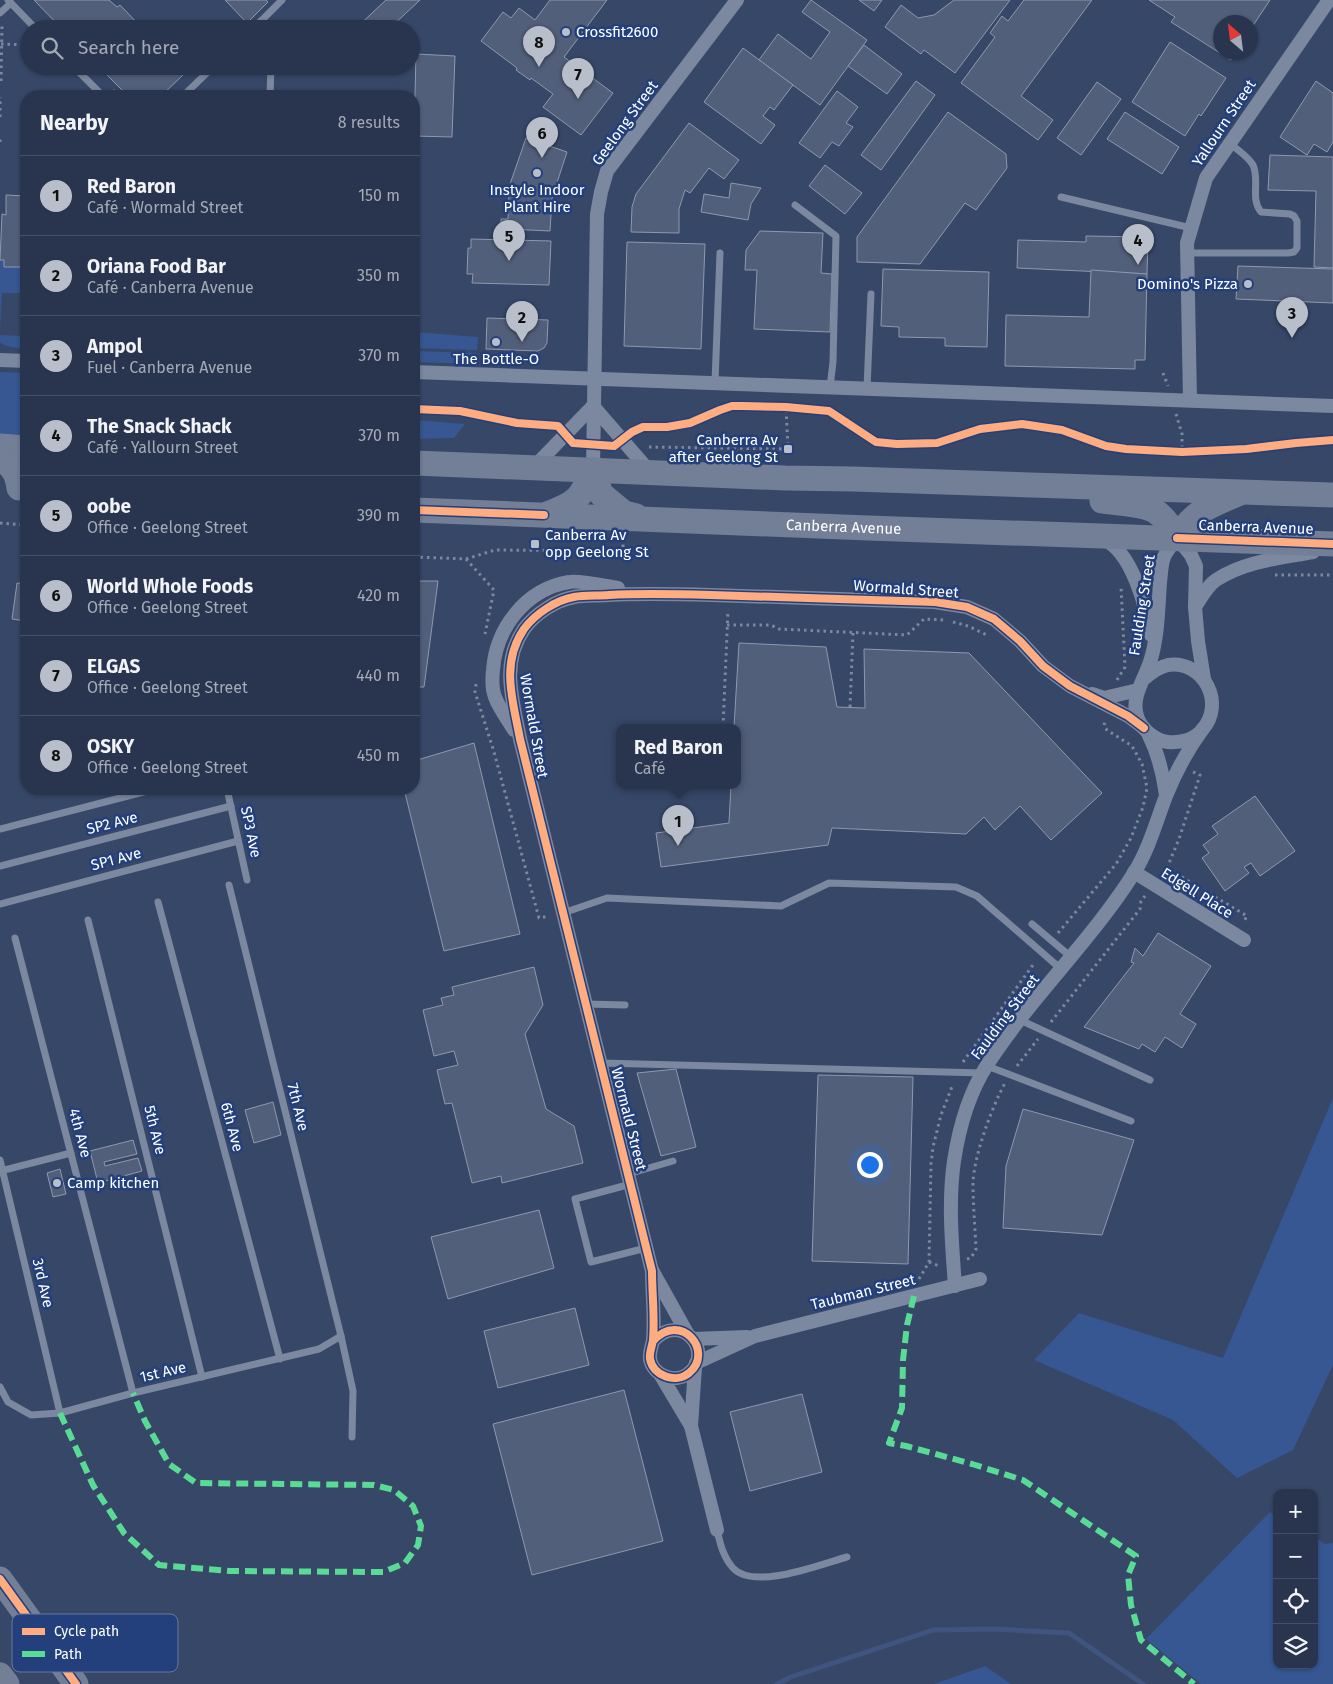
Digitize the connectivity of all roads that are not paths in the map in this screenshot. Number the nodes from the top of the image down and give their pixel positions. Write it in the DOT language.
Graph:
graph roads {
  1 [pos="282,0"];
  2 [pos="737,0"];
  3 [pos="1328,0"];
  4 [pos="9,2"];
  5 [pos="1,15"];
  6 [pos="27,20"];
  7 [pos="262,20"];
  8 [pos="82,75"];
  9 [pos="205,75"];
  10 [pos="271,75"];
  11 [pos="97,90"];
  12 [pos="189,90"];
  13 [pos="270,90"];
  14 [pos="1230,143"];
  15 [pos="1061,197"];
  16 [pos="795,205"];
  17 [pos="1191,228"];
  18 [pos="720,253"];
  19 [pos="1187,254"];
  20 [pos="871,294"];
  21 [pos="0,360"];
  22 [pos="20,361"];
  23 [pos="420,372"];
  24 [pos="593,378"];
  25 [pos="715,382"];
  26 [pos="830,387"];
  27 [pos="867,388"];
  28 [pos="1190,400"];
  29 [pos="593,406"];
  30 [pos="1333,406"];
  31 [pos="0,446"];
  32 [pos="20,448"];
  33 [pos="0,459"];
  34 [pos="420,463"];
  35 [pos="533,468"];
  36 [pos="593,470"];
  37 [pos="651,473"];
  38 [pos="18,483"];
  39 [pos="1008,484"];
  40 [pos="1245,492"];
  41 [pos="1333,495"];
  42 [pos="420,510"];
  43 [pos="544,515"];
  44 [pos="652,520"];
  45 [pos="1066,535"];
  46 [pos="1178,538"];
  47 [pos="1333,544"];
  48 [pos="1333,548"];
  49 [pos="1195,607"];
  50 [pos="1154,650"];
  51 [pos="1204,680"];
  52 [pos="1141,684"];
  53 [pos="1070,686"];
  54 [pos="1146,730"];
  55 [pos="1202,730"];
  56 [pos="132,795"];
  57 [pos="228,795"];
  58 [pos="1166,796"];
  59 [pos="231,806"];
  60 [pos="0,829"];
  61 [pos="238,841"];
  62 [pos="0,866"];
  63 [pos="1134,872"];
  64 [pos="247,880"];
  65 [pos="229,885"];
  66 [pos="158,902"];
  67 [pos="0,904"];
  68 [pos="563,912"];
  69 [pos="88,920"];
  70 [pos="1032,924"];
  71 [pos="15,938"];
  72 [pos="1240,938"];
  73 [pos="1071,957"];
  74 [pos="1061,969"];
  75 [pos="586,1004"];
  76 [pos="625,1005"];
  77 [pos="1020,1020"];
  78 [pos="601,1063"];
  79 [pos="985,1070"];
  80 [pos="1150,1080"];
  81 [pos="1131,1121"];
  82 [pos="71,1153"];
  83 [pos="0,1160"];
  84 [pos="673,1161"];
  85 [pos="1,1170"];
  86 [pos="630,1179"];
  87 [pos="646,1248"];
  88 [pos="652,1271"];
  89 [pos="980,1279"];
  90 [pos="955,1286"];
  91 [pos="341,1336"];
  92 [pos="690,1336"];
  93 [pos="755,1336"];
  94 [pos="653,1341"];
  95 [pos="280,1358"];
  96 [pos="695,1365"];
  97 [pos="660,1374"];
  98 [pos="202,1377"];
  99 [pos="0,1387"];
  100 [pos="133,1393"];
  101 [pos="60,1413"];
  102 [pos="691,1426"];
  103 [pos="352,1437"];
  104 [pos="717,1530"];
  105 [pos="847,1557"];
  106 [pos="0,1580"];
  107 [pos="25,1614"];
  108 [pos="67,1672"];
  109 [pos="0,1675"];
  110 [pos="7,1684"];
  111 [pos="76,1684"];
  1 -- 7 [label="lane"];
  2 -- 24 [label="street, Geelong Street"];
  3 -- 14 [label="street, Yallourn Street"];
  4 -- 5 [label="lane"];
  4 -- 6 [label="lane"];
  8 -- 11 [label="lane"];
  9 -- 12 [label="lane"];
  10 -- 13 [label="lane"];
  14 -- 17 [label="street, Yallourn Street"];
  14 -- 19 [label="lane"];
  15 -- 17 [label="lane"];
  16 -- 26 [label="lane"];
  17 -- 19 [label="street, Yallourn Street"];
  18 -- 25 [label="lane"];
  19 -- 28 [label="street, Yallourn Street"];
  20 -- 27 [label="lane"];
  21 -- 22 [label="street"];
  23 -- 24 [label="street"];
  24 -- 25 [label="street"];
  24 -- 29 [label="street, Geelong Street"];
  25 -- 26 [label="street"];
  26 -- 27 [label="street"];
  27 -- 28 [label="street"];
  28 -- 30 [label="street"];
  29 -- 35 [label="street"];
  29 -- 36 [label="street, Geelong Street"];
  29 -- 37 [label="street"];
  31 -- 32 [label="highway"];
  33 -- 38 [label="highway"];
  34 -- 35 [label="highway"];
  35 -- 36 [label="highway"];
  36 -- 37 [label="highway"];
  36 -- 43 [label="highway"];
  36 -- 44 [label="highway"];
  37 -- 39 [label="highway"];
  39 -- 40 [label="highway"];
  39 -- 46 [label="highway"];
  40 -- 41 [label="highway"];
  40 -- 46 [label="highway"];
  42 -- 43 [label="highway, Canberra Avenue"];
  43 -- 44 [label="highway, Canberra Avenue"];
  44 -- 45 [label="highway, Canberra Avenue"];
  45 -- 46 [label="highway, Canberra Avenue"];
  45 -- 50 [label="street"];
  46 -- 47 [label="highway, Canberra Avenue"];
  46 -- 49 [label="street"];
  46 -- 50 [label="street, Faulding Street"];
  48 -- 49 [label="street"];
  49 -- 51 [label="street"];
  50 -- 52 [label="street, Faulding Street"];
  51 -- 52 [label="street"];
  51 -- 55 [label="street"];
  52 -- 53 [label="street, Wormald Street"];
  52 -- 54 [label="street"];
  53 -- 54 [label="street, Wormald Street"];
  53 -- 68 [label="street, Wormald Street"];
  54 -- 55 [label="street"];
  54 -- 58 [label="street, Faulding Street"];
  55 -- 58 [label="street, Faulding Street"];
  56 -- 60 [label="lane"];
  57 -- 59 [label="lane, SP3 Ave"];
  58 -- 63 [label="street, Faulding Street"];
  59 -- 61 [label="lane, SP3 Ave"];
  59 -- 62 [label="lane, SP2 Ave"];
  61 -- 64 [label="lane, SP3 Ave"];
  61 -- 67 [label="lane, SP1 Ave"];
  63 -- 72 [label="street, Edgell Place"];
  63 -- 73 [label="street, Faulding Street"];
  65 -- 91 [label="lane, 7th Ave"];
  66 -- 95 [label="lane, 6th Ave"];
  68 -- 74 [label="lane"];
  68 -- 75 [label="street, Wormald Street"];
  69 -- 98 [label="lane, 5th Ave"];
  70 -- 73 [label="lane"];
  71 -- 82 [label="lane, 4th Ave"];
  73 -- 74 [label="street, Faulding Street"];
  74 -- 77 [label="street, Faulding Street"];
  75 -- 76 [label="lane"];
  75 -- 78 [label="street, Wormald Street"];
  77 -- 79 [label="street, Faulding Street"];
  77 -- 80 [label="lane"];
  78 -- 79 [label="lane"];
  78 -- 86 [label="street, Wormald Street"];
  79 -- 81 [label="lane"];
  79 -- 90 [label="street, Faulding Street"];
  82 -- 85 [label="lane"];
  82 -- 100 [label="lane, 4th Ave"];
  83 -- 85 [label="lane, 3rd Ave"];
  84 -- 86 [label="lane"];
  85 -- 101 [label="lane, 3rd Ave"];
  86 -- 87 [label="street, Wormald Street"];
  86 -- 87 [label="lane"];
  87 -- 88 [label="street, Wormald Street"];
  88 -- 92 [label="street, Wormald Street"];
  88 -- 94 [label="street, Wormald Street"];
  89 -- 90 [label="street, Taubman Street"];
  90 -- 93 [label="street, Taubman Street"];
  91 -- 95 [label="lane, 1st Ave"];
  91 -- 103 [label="lane, 7th Ave"];
  92 -- 93 [label="street, Taubman Street"];
  92 -- 94 [label="street"];
  92 -- 96 [label="street, Wormald Street"];
  93 -- 96 [label="street, Taubman Street"];
  94 -- 97 [label="street, Wormald Street"];
  95 -- 98 [label="lane, 1st Ave"];
  96 -- 97 [label="street"];
  96 -- 102 [label="street, Wormald Street"];
  97 -- 102 [label="street, Wormald Street"];
  98 -- 100 [label="lane, 1st Ave"];
  99 -- 101 [label="lane, 1st Ave"];
  100 -- 101 [label="lane, 1st Ave"];
  102 -- 104 [label="street, Wormald Street"];
  104 -- 105 [label="lane"];
  106 -- 107 [label="highway"];
  108 -- 111 [label="highway"];
  109 -- 110 [label="highway"];
}
